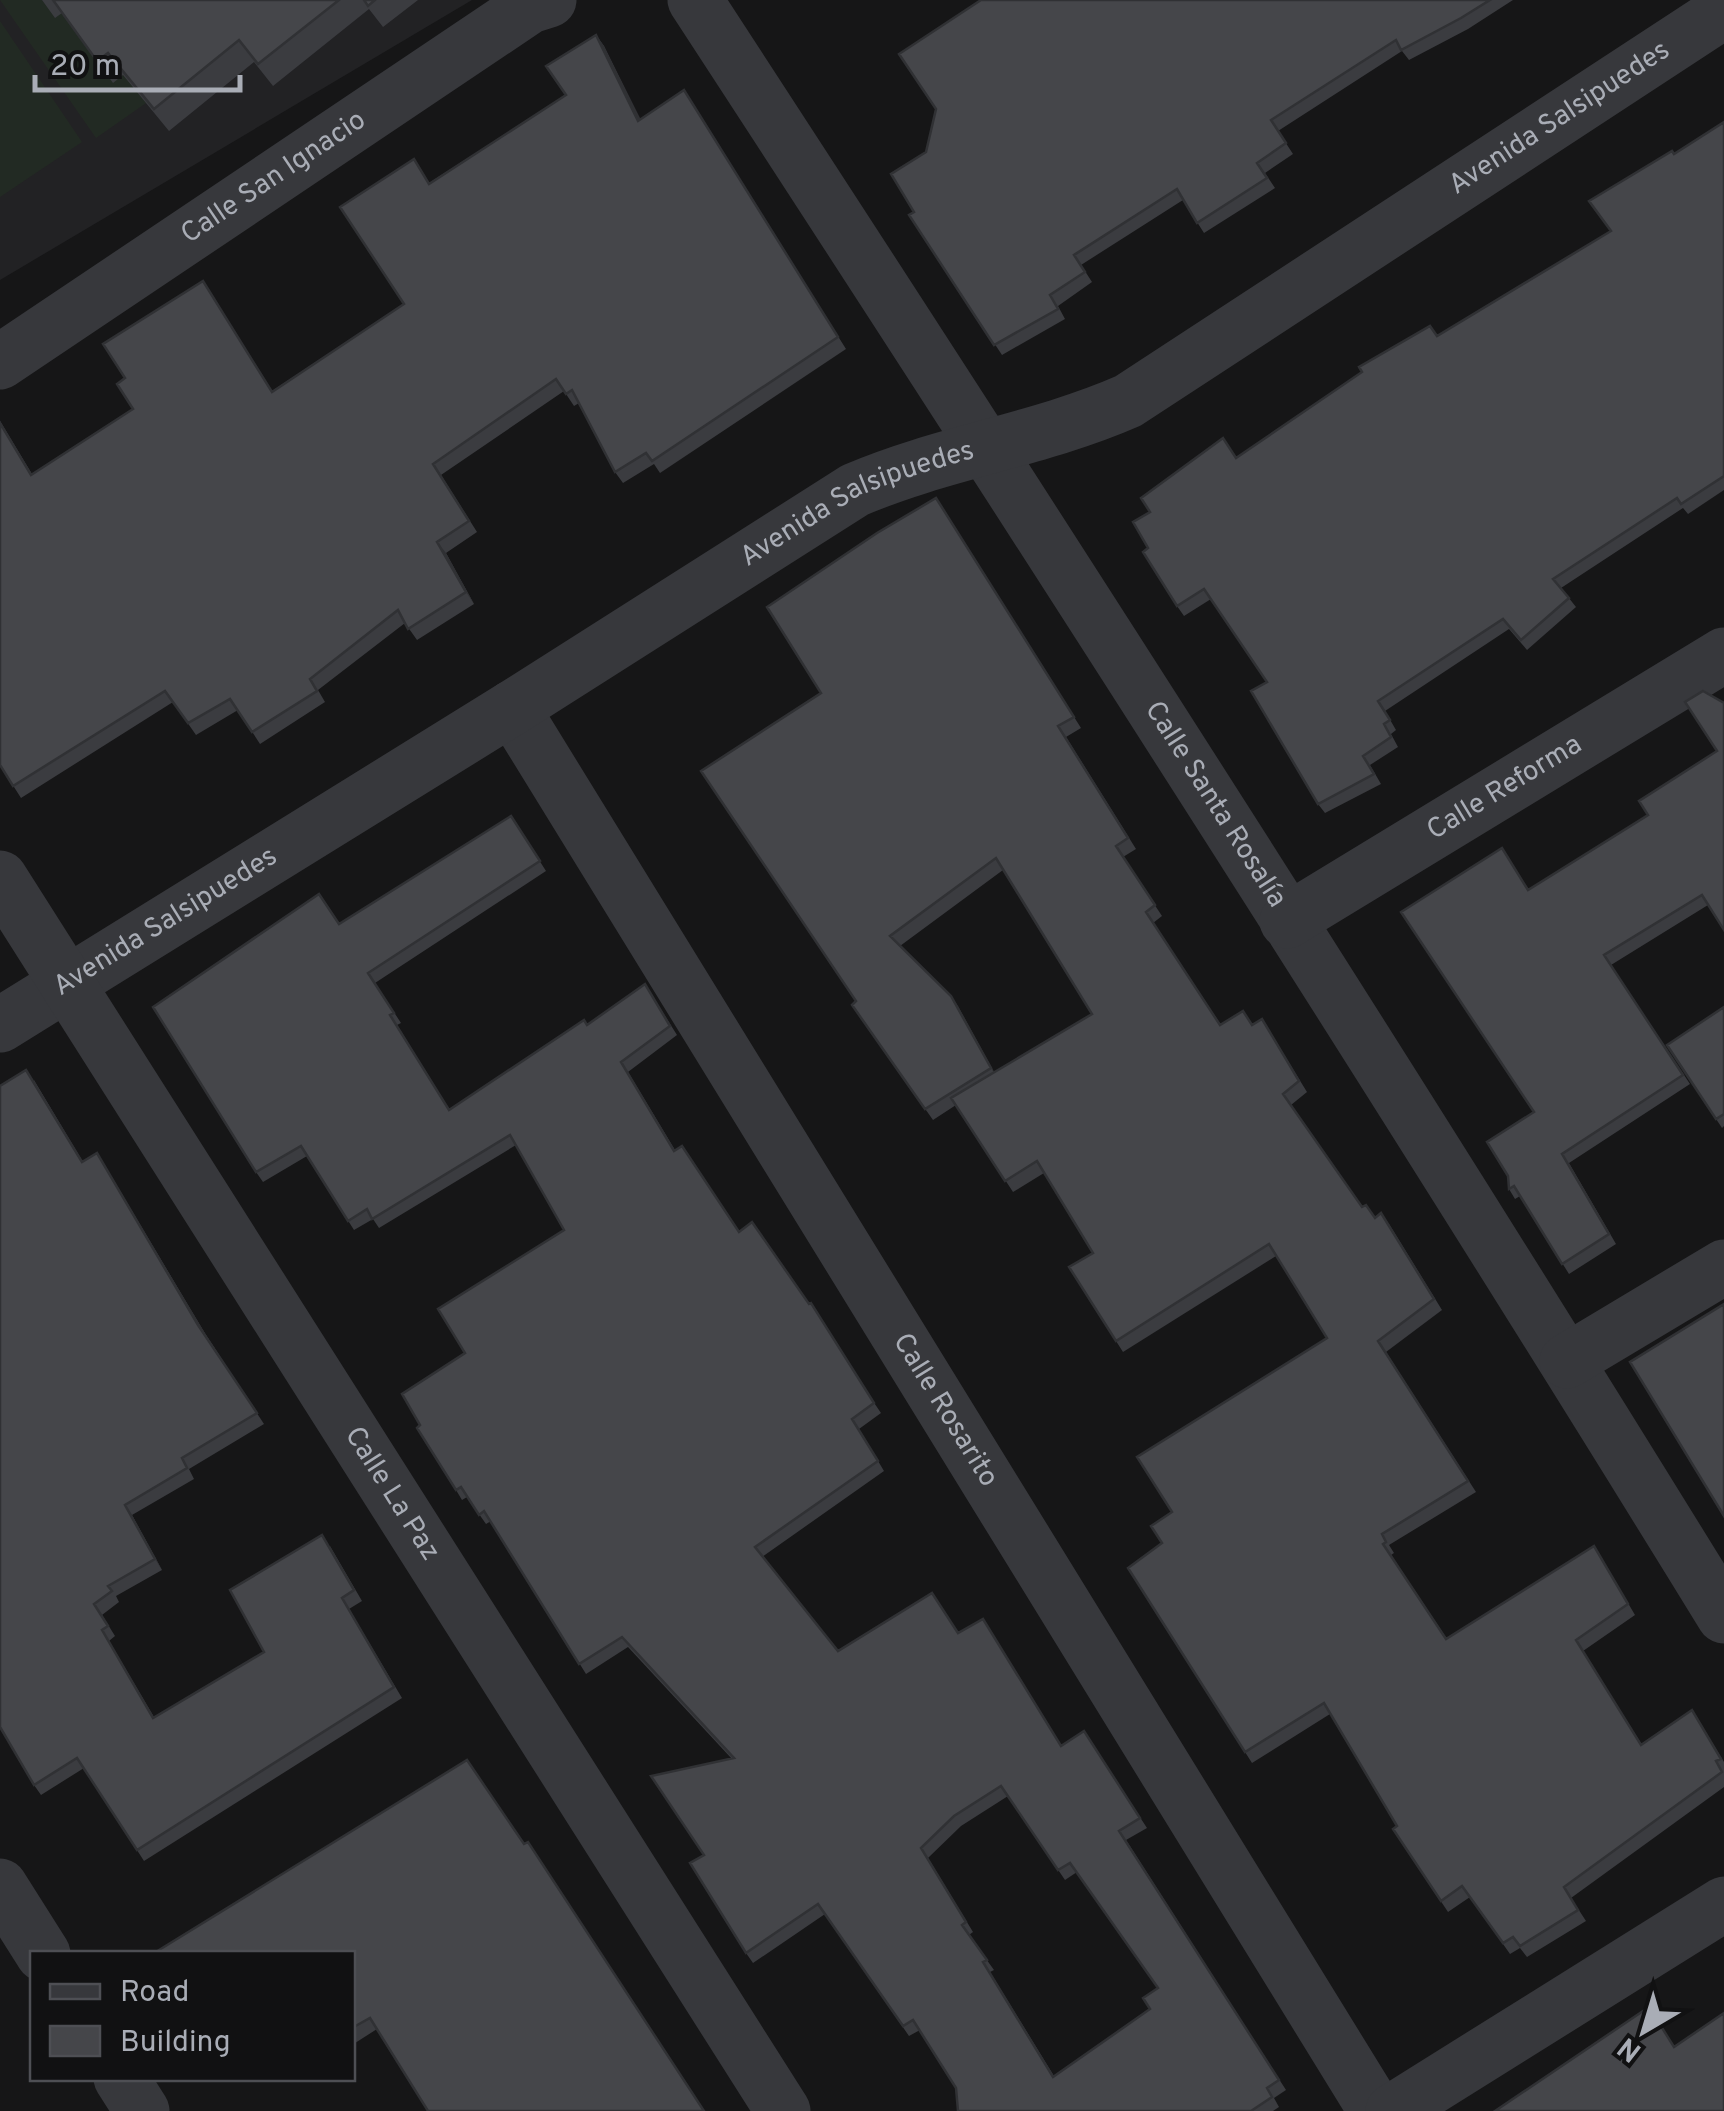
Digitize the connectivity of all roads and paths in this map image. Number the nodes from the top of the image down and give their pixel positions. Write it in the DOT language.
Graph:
graph roads {
  1 [pos="549,0"];
  2 [pos="696,0"];
  3 [pos="1724,11"];
  4 [pos="0,362"];
  5 [pos="988,449"];
  6 [pos="1724,655"];
  7 [pos="512,708"];
  8 [pos="0,878"];
  9 [pos="1287,921"];
  10 [pos="67,983"];
  11 [pos="0,1025"];
  12 [pos="1724,1267"];
  13 [pos="1567,1361"];
  14 [pos="1724,1616"];
  15 [pos="0,1886"];
  16 [pos="1724,1904"];
  17 [pos="40,1951"];
  18 [pos="123,2081"];
  19 [pos="142,2111"];
  20 [pos="783,2111"];
  21 [pos="1376,2111"];
  22 [pos="1393,2111"];
  1 -- 4 [label="street, Calle San Ignacio"];
  2 -- 5 [label="street, Calle Santa Rosalía"];
  3 -- 5 [label="street, Avenida Salsipuedes"];
  5 -- 7 [label="street, Avenida Salsipuedes"];
  5 -- 9 [label="street, Calle Santa Rosalía"];
  6 -- 9 [label="street, Calle Reforma"];
  7 -- 10 [label="street, Avenida Salsipuedes"];
  7 -- 21 [label="street, Calle Rosarito"];
  8 -- 10 [label="street, Calle La Paz"];
  9 -- 13 [label="street, Calle Santa Rosalía"];
  10 -- 11 [label="street, Avenida Salsipuedes"];
  10 -- 20 [label="street, Calle La Paz"];
  12 -- 13 [label="street"];
  13 -- 14 [label="street, Calle Santa Rosalía"];
  15 -- 17 [label="street"];
  16 -- 22 [label="street"];
  18 -- 19 [label="street"];
}
